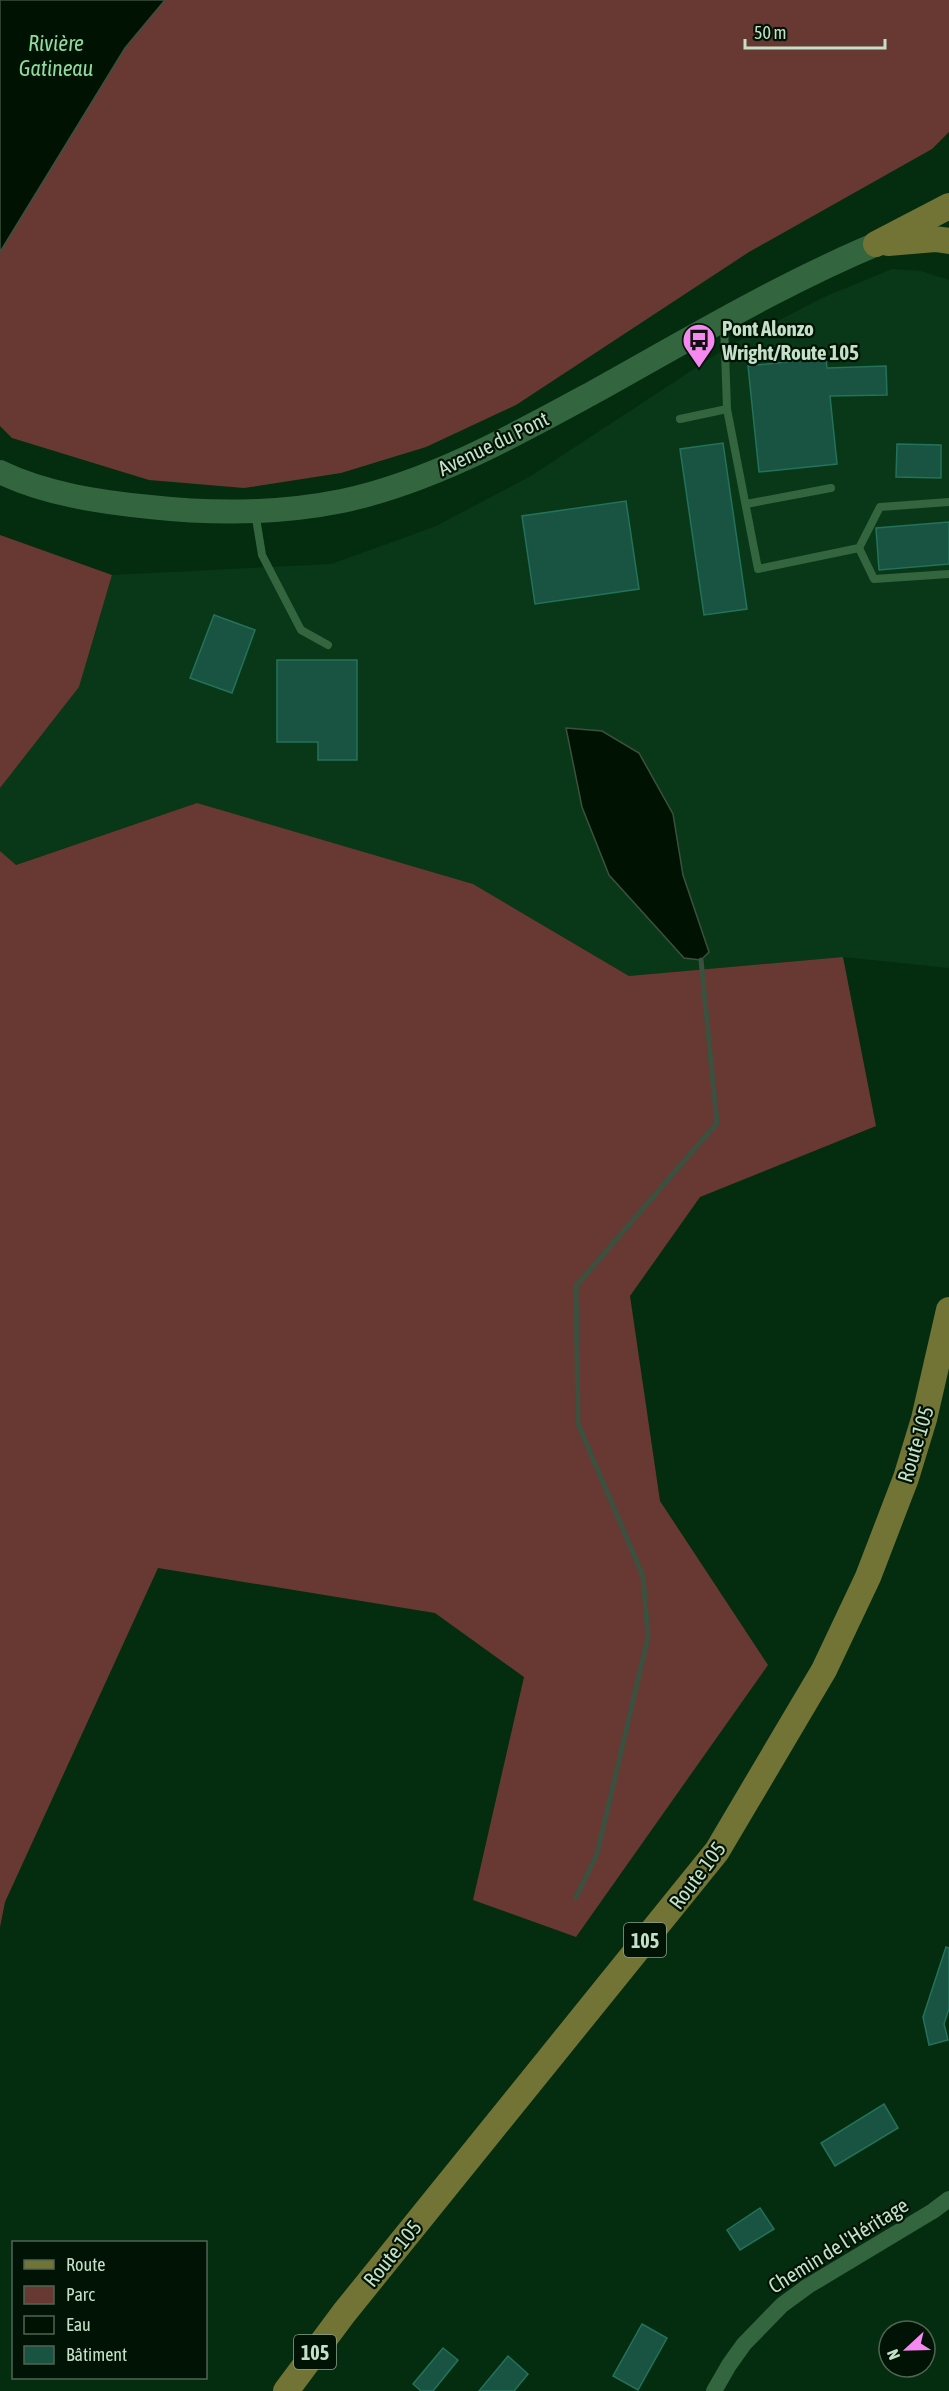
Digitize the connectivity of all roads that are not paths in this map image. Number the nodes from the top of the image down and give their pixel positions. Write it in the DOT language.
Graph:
graph roads {
  1 [pos="949,206"];
  2 [pos="949,214"];
  3 [pos="949,241"];
  4 [pos="876,244"];
  5 [pos="724,320"];
  6 [pos="727,409"];
  7 [pos="680,419"];
  8 [pos="0,472"];
  9 [pos="831,488"];
  10 [pos="949,502"];
  11 [pos="746,504"];
  12 [pos="255,512"];
  13 [pos="859,548"];
  14 [pos="949,574"];
  15 [pos="328,645"];
  16 [pos="949,1310"];
  17 [pos="949,2199"];
  18 [pos="286,2391"];
  19 [pos="714,2391"];
  1 -- 4 [label="main road"];
  2 -- 4 [label="main road, Avenue du Pont"];
  3 -- 4 [label="main road"];
  4 -- 5 [label="main road, Avenue du Pont"];
  5 -- 6 [label="lane"];
  5 -- 12 [label="main road, Avenue du Pont"];
  6 -- 7 [label="lane"];
  6 -- 11 [label="lane"];
  8 -- 12 [label="main road, Avenue du Pont"];
  9 -- 11 [label="lane"];
  10 -- 13 [label="lane"];
  11 -- 13 [label="lane"];
  12 -- 15 [label="lane"];
  13 -- 14 [label="lane"];
  16 -- 18 [label="main road, Route 105 / 105"];
  17 -- 19 [label="street, Chemin de l'Héritage"];
}
